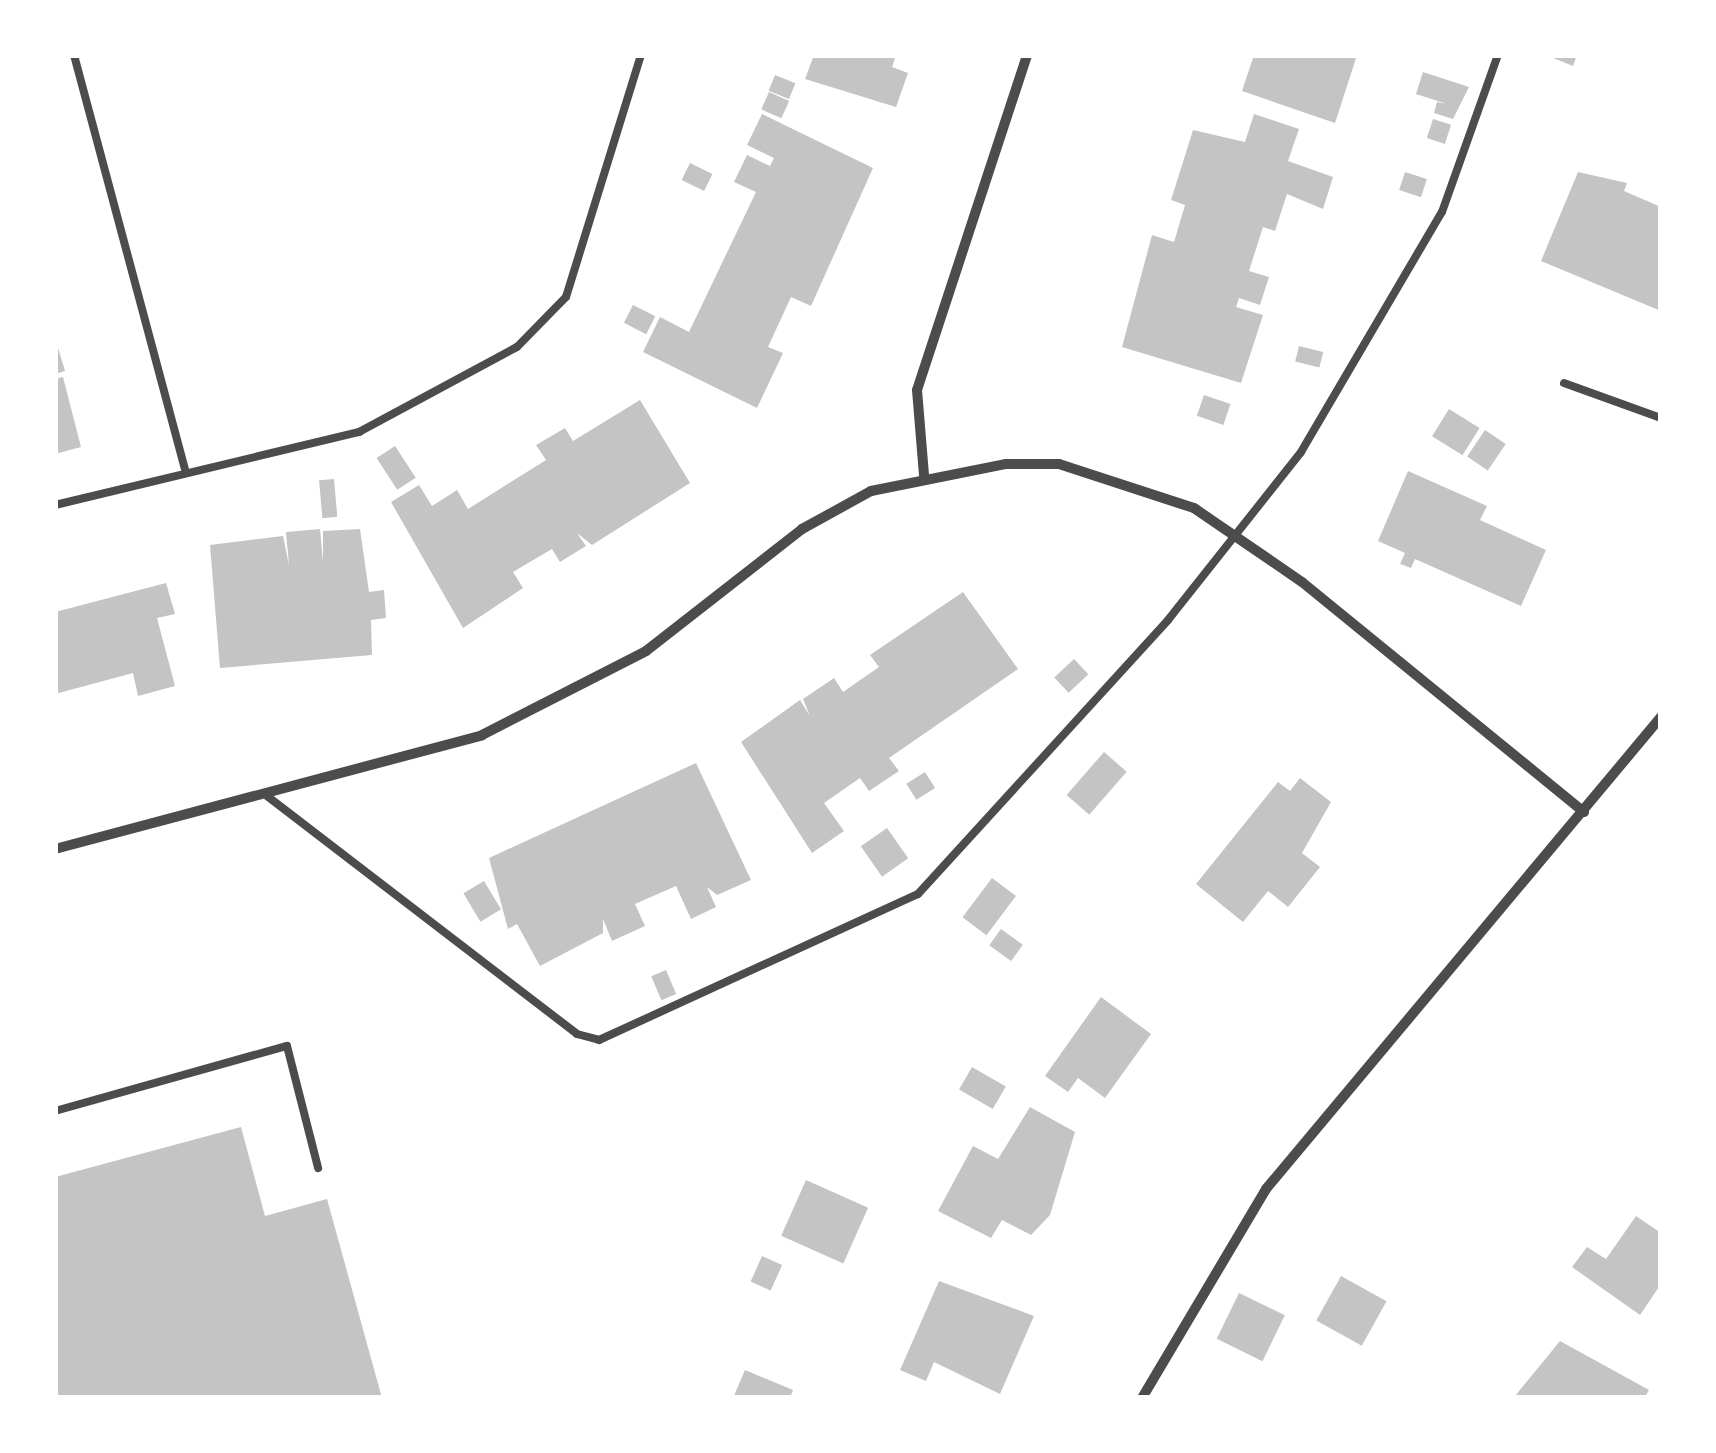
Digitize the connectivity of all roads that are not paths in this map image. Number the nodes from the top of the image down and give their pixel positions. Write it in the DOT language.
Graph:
graph roads {
  1 [pos="74,55"];
  2 [pos="640,55"];
  3 [pos="1027,55"];
  4 [pos="1498,55"];
  5 [pos="1564,383"];
  6 [pos="1661,418"];
  7 [pos="184,468"];
  8 [pos="924,475"];
  9 [pos="55,506"];
  10 [pos="1235,536"];
  11 [pos="1661,717"];
  12 [pos="267,796"];
  13 [pos="1584,812"];
  14 [pos="55,849"];
  15 [pos="55,1112"];
  16 [pos="318,1168"];
  17 [pos="1142,1398"];
  1 -- 7 [label="lane"];
  2 -- 7 [label="lane"];
  3 -- 8 [label="street"];
  4 -- 10 [label="lane"];
  5 -- 6 [label="lane"];
  7 -- 9 [label="lane"];
  8 -- 10 [label="street"];
  8 -- 12 [label="street"];
  10 -- 12 [label="lane"];
  10 -- 13 [label="street"];
  11 -- 13 [label="street"];
  12 -- 14 [label="street"];
  13 -- 17 [label="street"];
  15 -- 16 [label="lane"];
}
